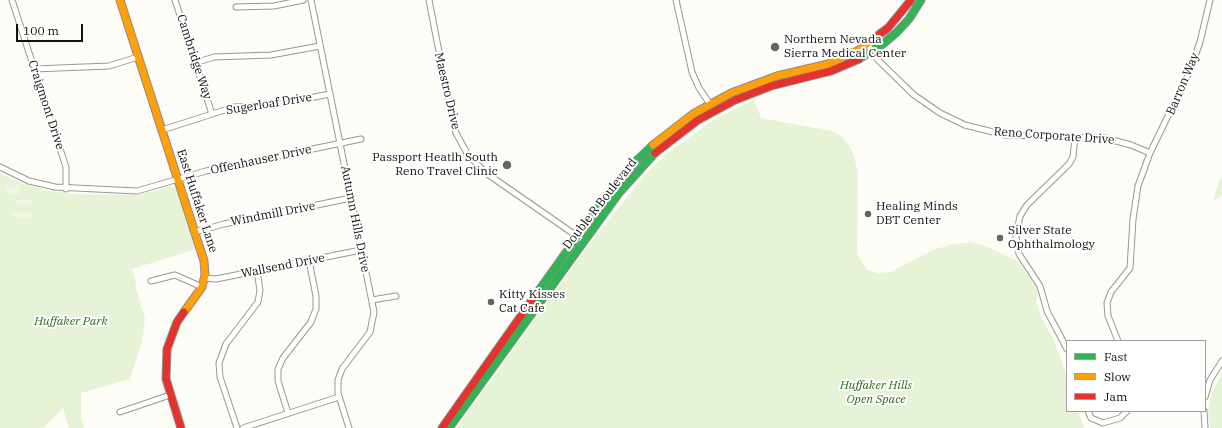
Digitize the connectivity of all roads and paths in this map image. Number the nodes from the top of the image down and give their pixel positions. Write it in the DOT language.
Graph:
graph roads {
  1 [pos="12,0"];
  2 [pos="120,0"];
  3 [pos="175,0"];
  4 [pos="304,0"];
  5 [pos="311,0"];
  6 [pos="428,0"];
  7 [pos="676,0"];
  8 [pos="911,0"];
  9 [pos="921,0"];
  10 [pos="1210,0"];
  11 [pos="236,7"];
  12 [pos="868,45"];
  13 [pos="320,46"];
  14 [pos="872,52"];
  15 [pos="138,57"];
  16 [pos="196,63"];
  17 [pos="34,69"];
  18 [pos="330,94"];
  19 [pos="710,104"];
  20 [pos="212,114"];
  21 [pos="162,130"];
  22 [pos="1074,137"];
  23 [pos="361,139"];
  24 [pos="340,144"];
  25 [pos="1150,153"];
  26 [pos="0,167"];
  27 [pos="178,179"];
  28 [pos="66,189"];
  29 [pos="351,198"];
  30 [pos="195,232"];
  31 [pos="581,239"];
  32 [pos="362,250"];
  33 [pos="309,261"];
  34 [pos="257,271"];
  35 [pos="204,278"];
  36 [pos="151,282"];
  37 [pos="202,287"];
  38 [pos="396,296"];
  39 [pos="372,300"];
  40 [pos="1118,340"];
  41 [pos="1066,347"];
  42 [pos="1222,361"];
  43 [pos="1206,394"];
  44 [pos="170,395"];
  45 [pos="339,397"];
  46 [pos="120,412"];
  47 [pos="1088,412"];
  48 [pos="1126,412"];
  49 [pos="1204,412"];
  50 [pos="288,414"];
  51 [pos="181,428"];
  52 [pos="237,428"];
  53 [pos="243,428"];
  54 [pos="349,428"];
  55 [pos="442,428"];
  56 [pos="449,428"];
  57 [pos="1205,428"];
  1 -- 17 [label="street, Craigmont Drive"];
  2 -- 15 [label="main road, East Huffaker Lane"];
  3 -- 16 [label="street, Cambridge Way"];
  4 -- 11 [label="street"];
  5 -- 13 [label="street, Autumn Hills Drive"];
  6 -- 31 [label="street, Maestro Drive"];
  7 -- 19 [label="street"];
  8 -- 12 [label="main road, Double R Boulevard"];
  9 -- 14 [label="main road, Double R Boulevard"];
  10 -- 25 [label="street, Barron Way"];
  12 -- 14 [label="street, Reno Corporate Drive"];
  12 -- 19 [label="main road, Double R Boulevard"];
  13 -- 16 [label="street"];
  13 -- 18 [label="street, Autumn Hills Drive"];
  14 -- 22 [label="street, Reno Corporate Drive"];
  14 -- 31 [label="main road, Double R Boulevard"];
  15 -- 17 [label="street"];
  15 -- 21 [label="main road, East Huffaker Lane"];
  16 -- 20 [label="street, Cambridge Way"];
  17 -- 28 [label="street, Craigmont Drive"];
  18 -- 20 [label="street, Sugerloaf Drive"];
  18 -- 24 [label="street, Autumn Hills Drive"];
  19 -- 31 [label="main road, Double R Boulevard"];
  20 -- 21 [label="street, Sugerloaf Drive"];
  21 -- 27 [label="main road, East Huffaker Lane"];
  22 -- 25 [label="street, Reno Corporate Drive"];
  22 -- 41 [label="street"];
  23 -- 24 [label="street, Offenhauser Drive"];
  24 -- 27 [label="street, Offenhauser Drive"];
  24 -- 29 [label="street, Autumn Hills Drive"];
  25 -- 40 [label="street, Barron Way"];
  26 -- 28 [label="street, Offenhauser Drive"];
  27 -- 28 [label="street, Offenhauser Drive"];
  27 -- 30 [label="main road, East Huffaker Lane"];
  29 -- 30 [label="street, Windmill Drive"];
  29 -- 32 [label="street, Autumn Hills Drive"];
  30 -- 35 [label="main road, East Huffaker Lane"];
  31 -- 55 [label="main road, Double R Boulevard"];
  31 -- 56 [label="main road, Double R Boulevard"];
  32 -- 33 [label="street, Wallsend Drive"];
  32 -- 39 [label="street, Autumn Hills Drive"];
  33 -- 34 [label="street, Wallsend Drive"];
  33 -- 50 [label="street"];
  34 -- 35 [label="street, Wallsend Drive"];
  34 -- 52 [label="street"];
  35 -- 37 [label="main road, East Huffaker Lane"];
  36 -- 37 [label="street"];
  37 -- 44 [label="main road, East Huffaker Lane"];
  38 -- 39 [label="street"];
  39 -- 45 [label="street, Autumn Hills Drive"];
  42 -- 43 [label="street"];
  44 -- 46 [label="street"];
  44 -- 51 [label="main road, East Huffaker Lane"];
  45 -- 50 [label="street"];
  45 -- 54 [label="street, Autumn Hills Drive"];
  47 -- 48 [label="street"];
  49 -- 57 [label="street"];
  50 -- 53 [label="street"];
}
